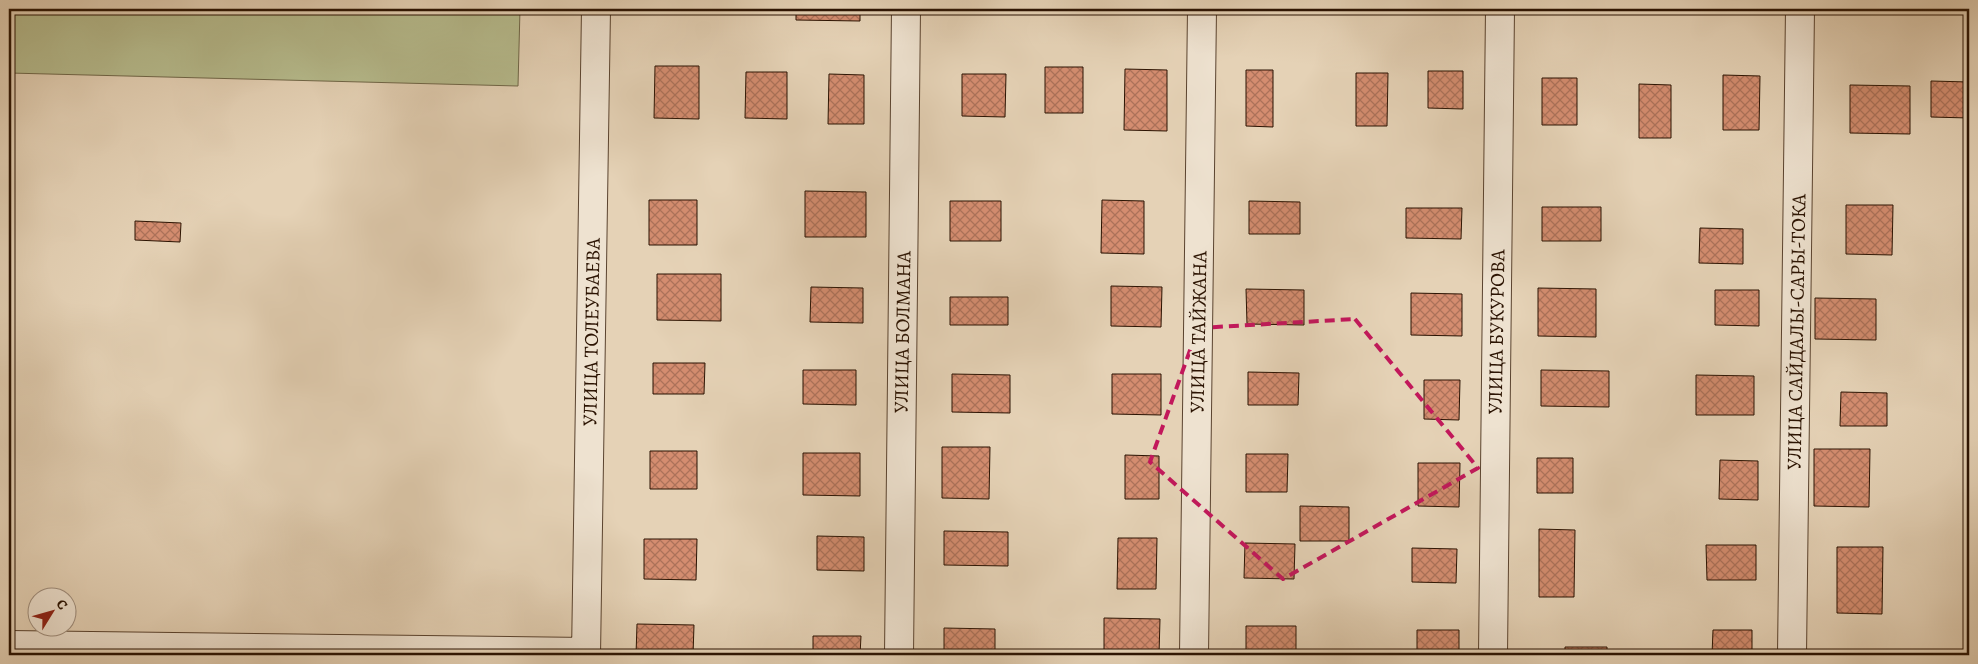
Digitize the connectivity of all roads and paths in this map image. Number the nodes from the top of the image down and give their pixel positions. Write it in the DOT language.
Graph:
graph roads {
  1 [pos="596,9"];
  2 [pos="906,9"];
  3 [pos="1202,9"];
  4 [pos="1500,9"];
  5 [pos="1800,9"];
  6 [pos="9,644"];
  7 [pos="286,652"];
  8 [pos="586,654"];
  9 [pos="899,655"];
  10 [pos="1194,655"];
  11 [pos="1493,655"];
  12 [pos="1792,655"];
  1 -- 8 [label="street, УЛИЦА ТОЛЕУБАЕВА"];
  2 -- 9 [label="street, УЛИЦА БОЛМАНА"];
  3 -- 10 [label="street, УЛИЦА ТАЙЖАНА"];
  4 -- 11 [label="street, УЛИЦА БУКУРОВА"];
  5 -- 12 [label="street, УЛИЦА САЙДАЛЫ-САРЫ-ТОКА"];
  6 -- 7 [label="street"];
  7 -- 8 [label="street"];
}
